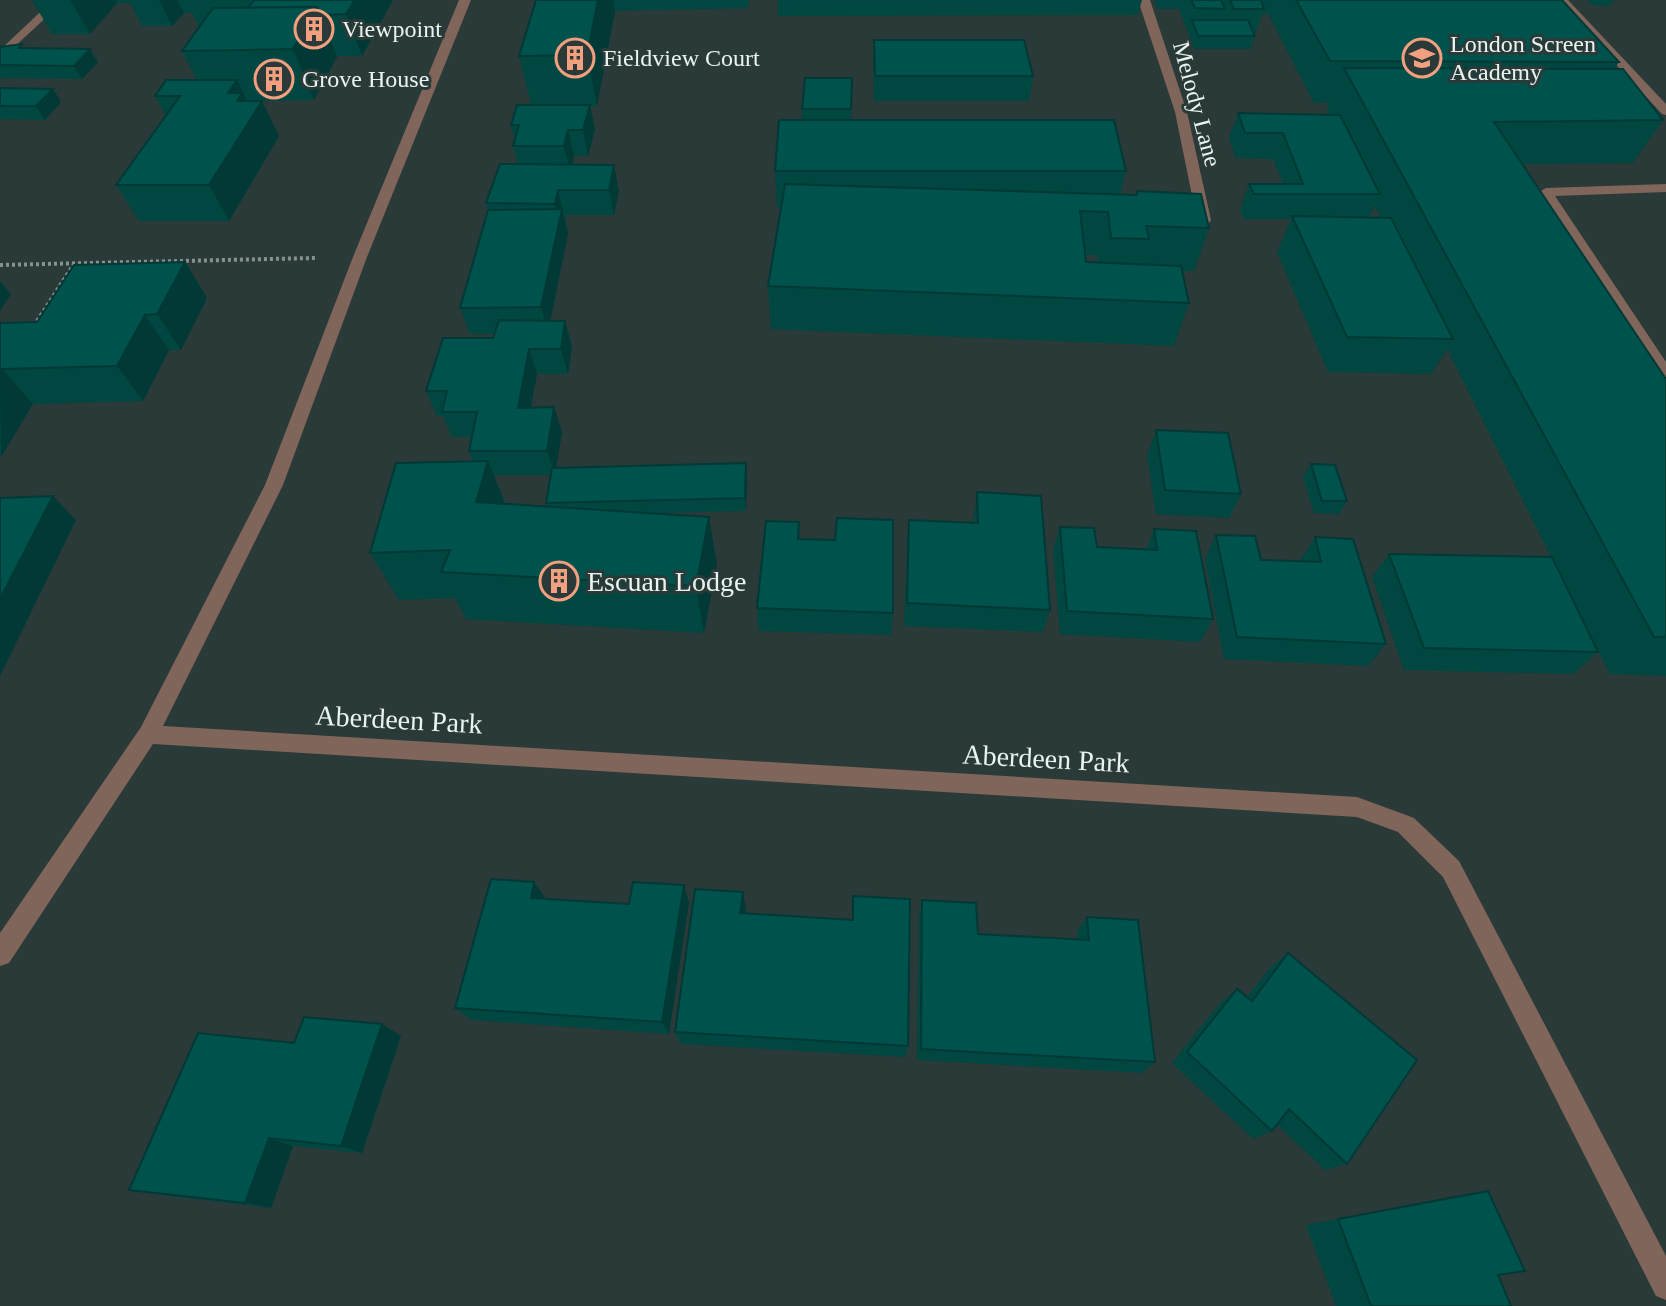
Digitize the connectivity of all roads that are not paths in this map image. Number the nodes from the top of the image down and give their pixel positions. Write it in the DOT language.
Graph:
graph roads {
  1 [pos="59,0"];
  2 [pos="465,0"];
  3 [pos="1144,0"];
  4 [pos="1562,0"];
  5 [pos="0,56"];
  6 [pos="1666,111"];
  7 [pos="1666,188"];
  8 [pos="1204,220"];
  9 [pos="1666,374"];
  10 [pos="148,734"];
  11 [pos="0,954"];
  12 [pos="1666,1286"];
  1 -- 5 [label="street"];
  2 -- 10 [label="street"];
  3 -- 8 [label="street, Melody Lane"];
  4 -- 6 [label="street"];
  7 -- 9 [label="street"];
  10 -- 11 [label="street"];
  10 -- 12 [label="street, Aberdeen Park"];
}
